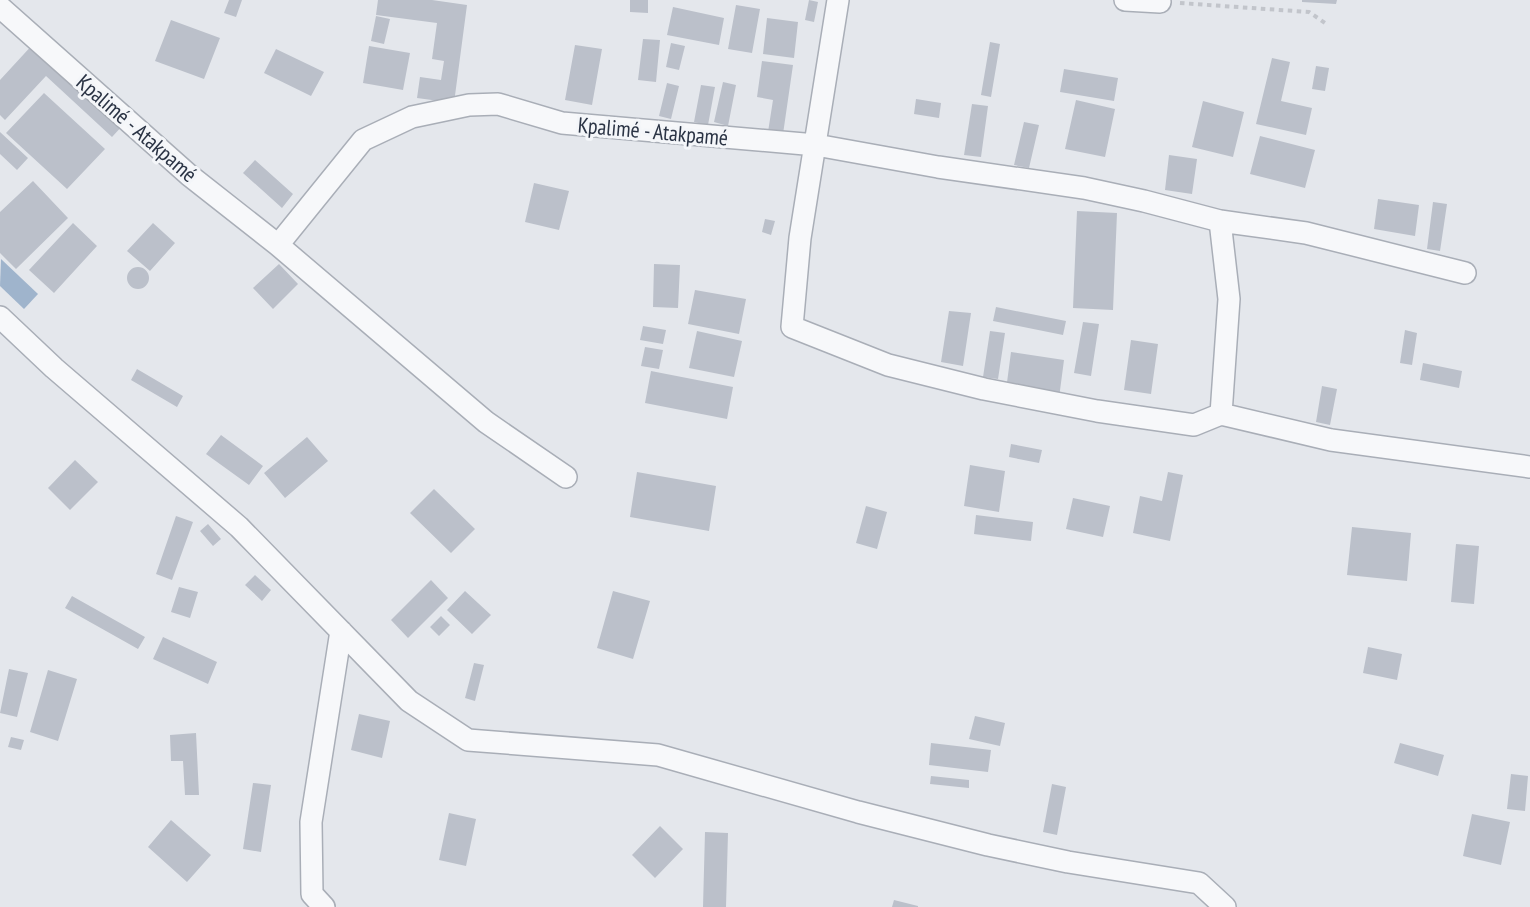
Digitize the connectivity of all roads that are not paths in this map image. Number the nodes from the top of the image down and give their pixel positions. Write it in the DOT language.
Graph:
graph roads {
  1 [pos="838,0"];
  2 [pos="1125,0"];
  3 [pos="1160,2"];
  4 [pos="0,7"];
  5 [pos="816,145"];
  6 [pos="1220,221"];
  7 [pos="278,245"];
  8 [pos="1464,273"];
  9 [pos="0,317"];
  10 [pos="1221,414"];
  11 [pos="1530,467"];
  12 [pos="566,477"];
  13 [pos="341,631"];
  14 [pos="324,907"];
  15 [pos="1225,907"];
  1 -- 5 [label="street"];
  2 -- 3 [label="street"];
  4 -- 7 [label="street, Kpalimé - Atakpamé"];
  5 -- 6 [label="street, Kpalimé - Atakpamé"];
  5 -- 7 [label="street, Kpalimé - Atakpamé"];
  5 -- 10 [label="street"];
  6 -- 8 [label="street, Kpalimé - Atakpamé"];
  6 -- 10 [label="street"];
  7 -- 12 [label="street, Kpalimé - Atakpamé"];
  9 -- 13 [label="street"];
  10 -- 11 [label="street"];
  13 -- 14 [label="street"];
  13 -- 15 [label="street"];
}
